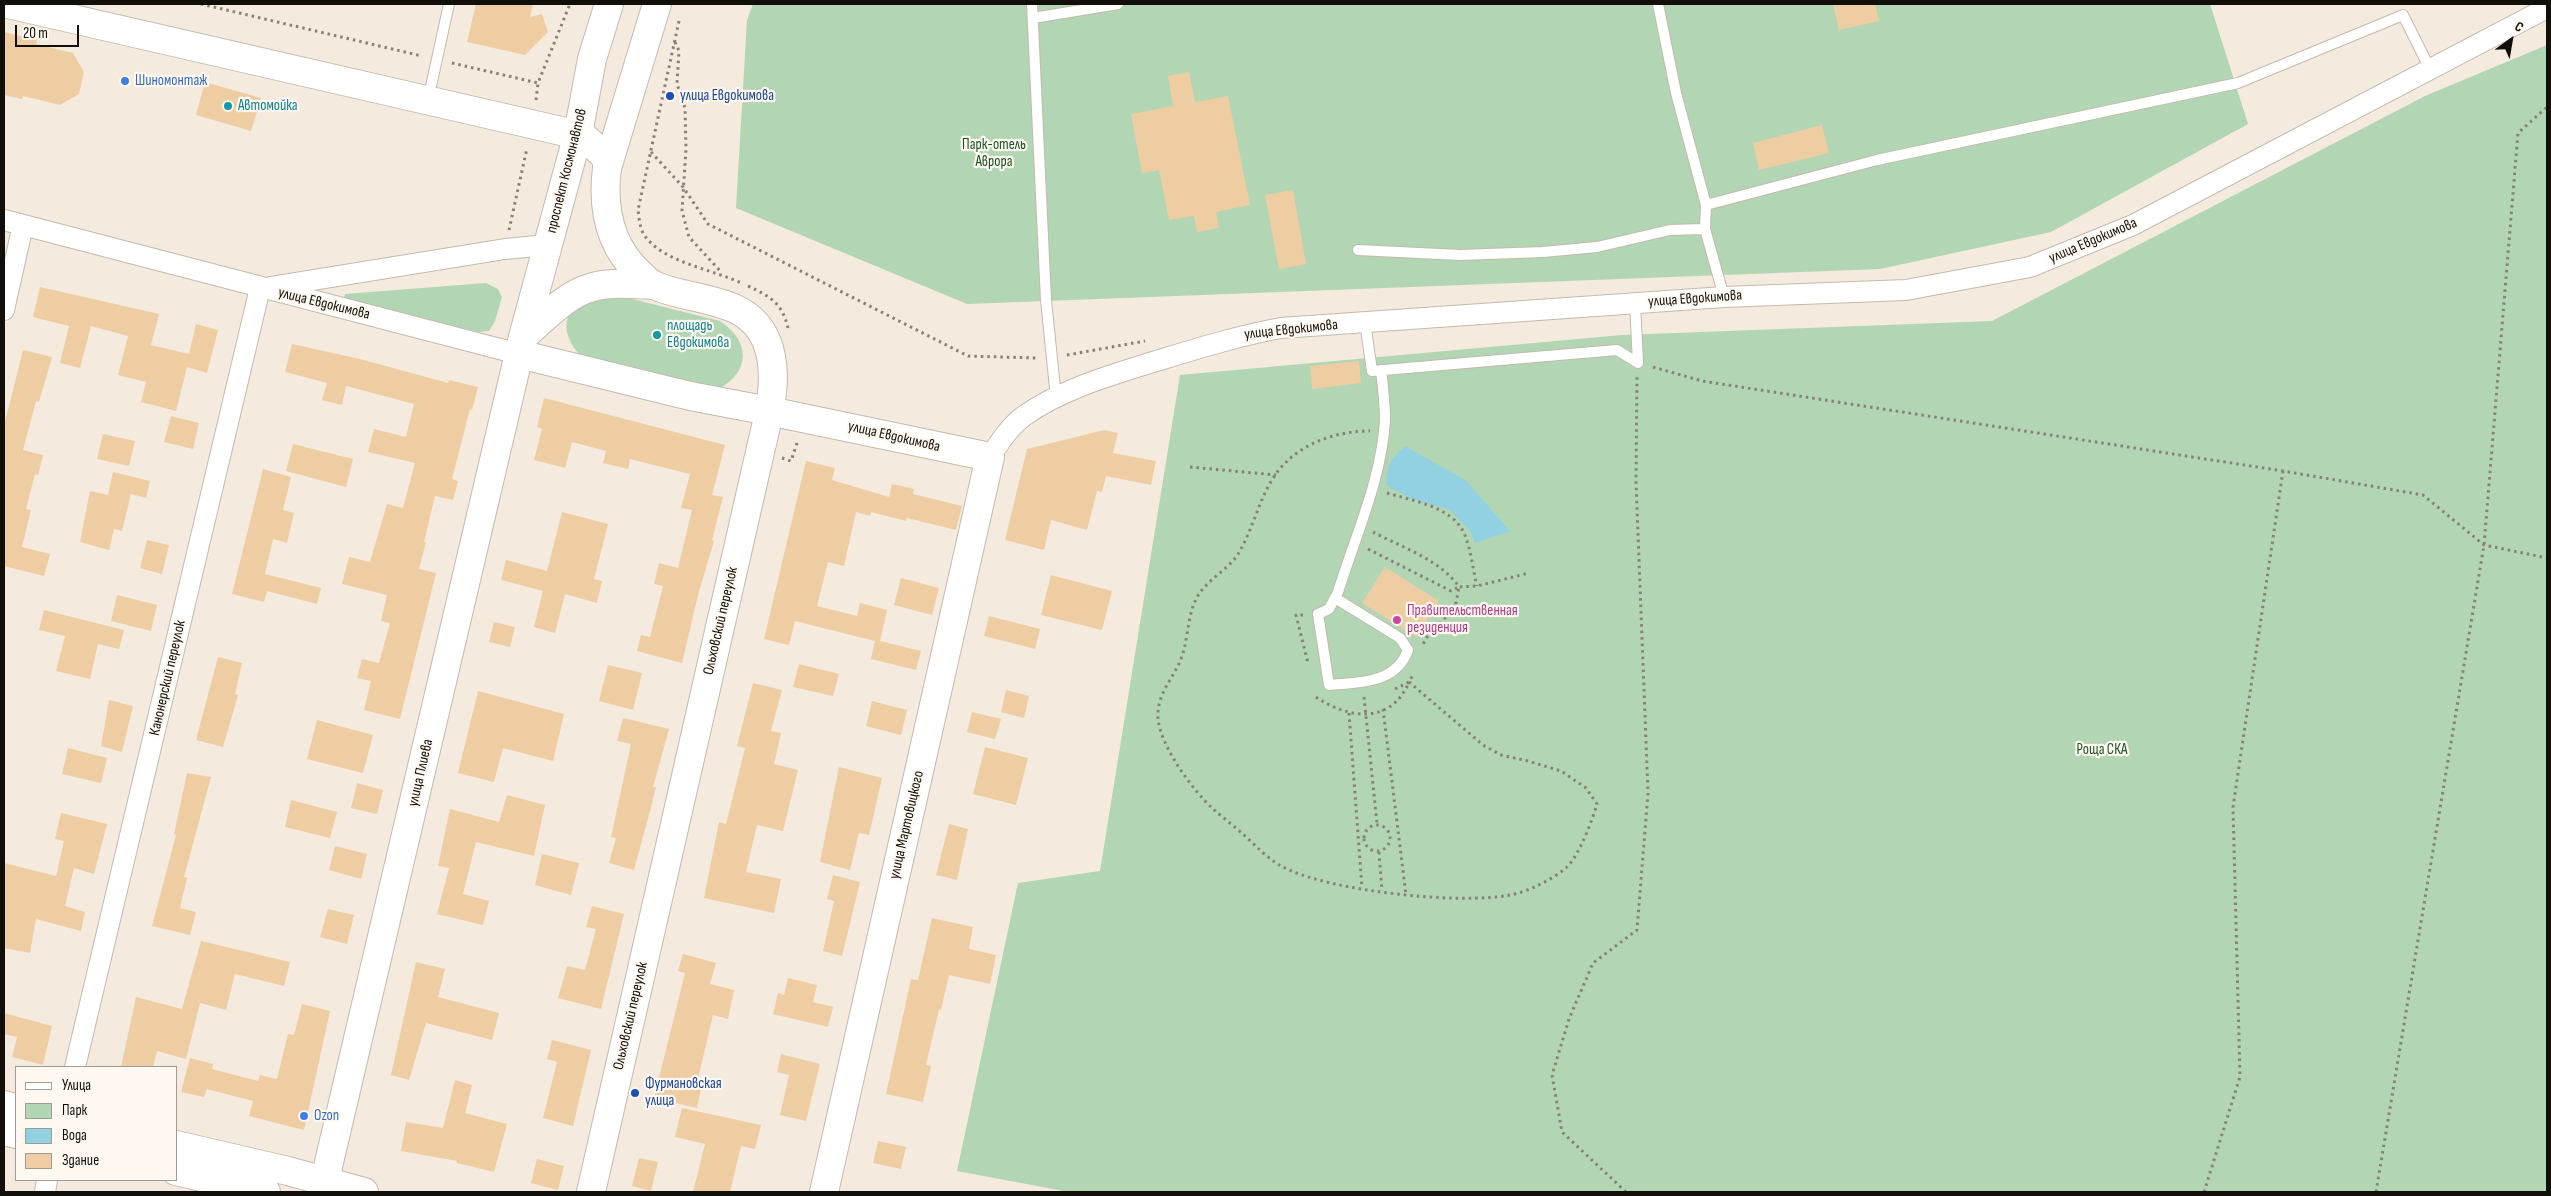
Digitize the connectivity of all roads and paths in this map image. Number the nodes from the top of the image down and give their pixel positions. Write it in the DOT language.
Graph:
graph roads {
  1 [pos="8,4"];
  2 [pos="201,4"];
  3 [pos="449,4"];
  4 [pos="570,4"];
  5 [pos="609,4"];
  6 [pos="657,4"];
  7 [pos="1032,4"];
  8 [pos="1118,4"];
  9 [pos="1658,4"];
  10 [pos="2547,8"];
  11 [pos="680,18"];
  12 [pos="1033,18"];
  13 [pos="675,41"];
  14 [pos="437,59"];
  15 [pos="2430,69"];
  16 [pos="538,84"];
  17 [pos="428,100"];
  18 [pos="2547,106"];
  19 [pos="533,124"];
  20 [pos="578,134"];
  21 [pos="607,168"];
  22 [pos="684,187"];
  23 [pos="1706,205"];
  24 [pos="13,223"];
  25 [pos="1705,229"];
  26 [pos="547,245"];
  27 [pos="505,250"];
  28 [pos="1358,250"];
  29 [pos="722,274"];
  30 [pos="653,285"];
  31 [pos="260,288"];
  32 [pos="1724,297"];
  33 [pos="1635,303"];
  34 [pos="4,310"];
  35 [pos="1365,322"];
  36 [pos="1147,341"];
  37 [pos="521,345"];
  38 [pos="1050,358"];
  39 [pos="1638,363"];
  40 [pos="1380,370"];
  41 [pos="1056,398"];
  42 [pos="769,411"];
  43 [pos="1384,431"];
  44 [pos="990,457"];
  45 [pos="1190,467"];
  46 [pos="2283,471"];
  47 [pos="1276,475"];
  48 [pos="1371,488"];
  49 [pos="1359,525"];
  50 [pos="2484,545"];
  51 [pos="2547,558"];
  52 [pos="1529,574"];
  53 [pos="1477,586"];
  54 [pos="1335,598"];
  55 [pos="1364,694"];
  56 [pos="1316,697"];
  57 [pos="1383,709"];
  58 [pos="1349,714"];
  59 [pos="1366,714"];
  60 [pos="1377,824"];
  61 [pos="1359,836"];
  62 [pos="1364,836"];
  63 [pos="1391,838"];
  64 [pos="1399,838"];
  65 [pos="1379,852"];
  66 [pos="1362,888"];
  67 [pos="1382,891"];
  68 [pos="1406,895"];
  69 [pos="75,1066"];
  70 [pos="178,1146"];
  71 [pos="178,1171"];
  72 [pos="323,1187"];
  73 [pos="266,1192"];
  74 [pos="364,1192"];
  75 [pos="591,1192"];
  76 [pos="824,1192"];
  77 [pos="1626,1192"];
  78 [pos="2204,1192"];
  79 [pos="2376,1192"];
  1 -- 17 [label="main road"];
  2 -- 14 [label="path"];
  3 -- 14 [label="lane"];
  4 -- 16 [label="path"];
  5 -- 20 [label="main road, проспект Космонавтов"];
  6 -- 21 [label="main road, Ольховский переулок"];
  7 -- 12 [label="lane"];
  8 -- 12 [label="lane"];
  9 -- 23 [label="lane"];
  10 -- 15 [label="street, улица Евдокимова"];
  11 -- 13 [label="path"];
  12 -- 38 [label="lane"];
  13 -- 22 [label="path"];
  13 -- 22 [label="path"];
  14 -- 16 [label="path"];
  14 -- 17 [label="lane"];
  15 -- 23 [label="lane"];
  15 -- 32 [label="street, улица Евдокимова"];
  16 -- 19 [label="path"];
  17 -- 19 [label="main road"];
  18 -- 50 [label="path"];
  19 -- 20 [label="main road"];
  19 -- 27 [label="path"];
  20 -- 21 [label="main road"];
  20 -- 26 [label="main road, проспект Космонавтов"];
  21 -- 30 [label="main road, Ольховский переулок"];
  22 -- 29 [label="path"];
  22 -- 38 [label="path"];
  23 -- 25 [label="lane"];
  24 -- 31 [label="street, улица Евдокимова"];
  24 -- 34 [label="street"];
  25 -- 28 [label="lane"];
  25 -- 32 [label="lane"];
  26 -- 27 [label="street"];
  26 -- 37 [label="main road, проспект Космонавтов"];
  27 -- 31 [label="street"];
  30 -- 37 [label="main road"];
  30 -- 42 [label="main road, Ольховский переулок"];
  31 -- 37 [label="street, улица Евдокимова"];
  31 -- 69 [label="street, Канонерский переулок"];
  32 -- 33 [label="street, улица Евдокимова"];
  33 -- 35 [label="street, улица Евдокимова"];
  33 -- 39 [label="lane"];
  35 -- 40 [label="lane"];
  35 -- 41 [label="street, улица Евдокимова"];
  36 -- 38 [label="path"];
  37 -- 42 [label="main road, улица Евдокимова"];
  37 -- 72 [label="main road, улица Плиева"];
  38 -- 41 [label="lane"];
  39 -- 40 [label="lane"];
  39 -- 46 [label="path"];
  39 -- 77 [label="path"];
  40 -- 43 [label="lane"];
  41 -- 44 [label="street, улица Евдокимова"];
  42 -- 44 [label="main road, улица Евдокимова"];
  42 -- 75 [label="main road, Ольховский переулок"];
  43 -- 47 [label="path"];
  43 -- 48 [label="lane"];
  44 -- 76 [label="main road, улица Мартовицкого"];
  45 -- 47 [label="path"];
  46 -- 50 [label="path"];
  46 -- 78 [label="path"];
  47 -- 66 [label="path"];
  48 -- 49 [label="lane"];
  48 -- 53 [label="path"];
  49 -- 53 [label="path"];
  49 -- 54 [label="lane"];
  50 -- 51 [label="path"];
  50 -- 79 [label="path"];
  52 -- 53 [label="path"];
  54 -- 54 [label="lane"];
  55 -- 59 [label="path"];
  56 -- 58 [label="path"];
  57 -- 59 [label="path"];
  57 -- 64 [label="path"];
  57 -- 68 [label="path"];
  58 -- 59 [label="path"];
  58 -- 61 [label="path"];
  59 -- 60 [label="path"];
  60 -- 62 [label="path"];
  60 -- 63 [label="path"];
  61 -- 62 [label="path"];
  61 -- 66 [label="path"];
  62 -- 65 [label="path"];
  63 -- 64 [label="path"];
  63 -- 65 [label="path"];
  64 -- 68 [label="path"];
  65 -- 67 [label="path"];
  66 -- 67 [label="path"];
  67 -- 68 [label="path"];
  70 -- 72 [label="main road"];
  71 -- 73 [label="main road"];
  72 -- 74 [label="main road"];
}
